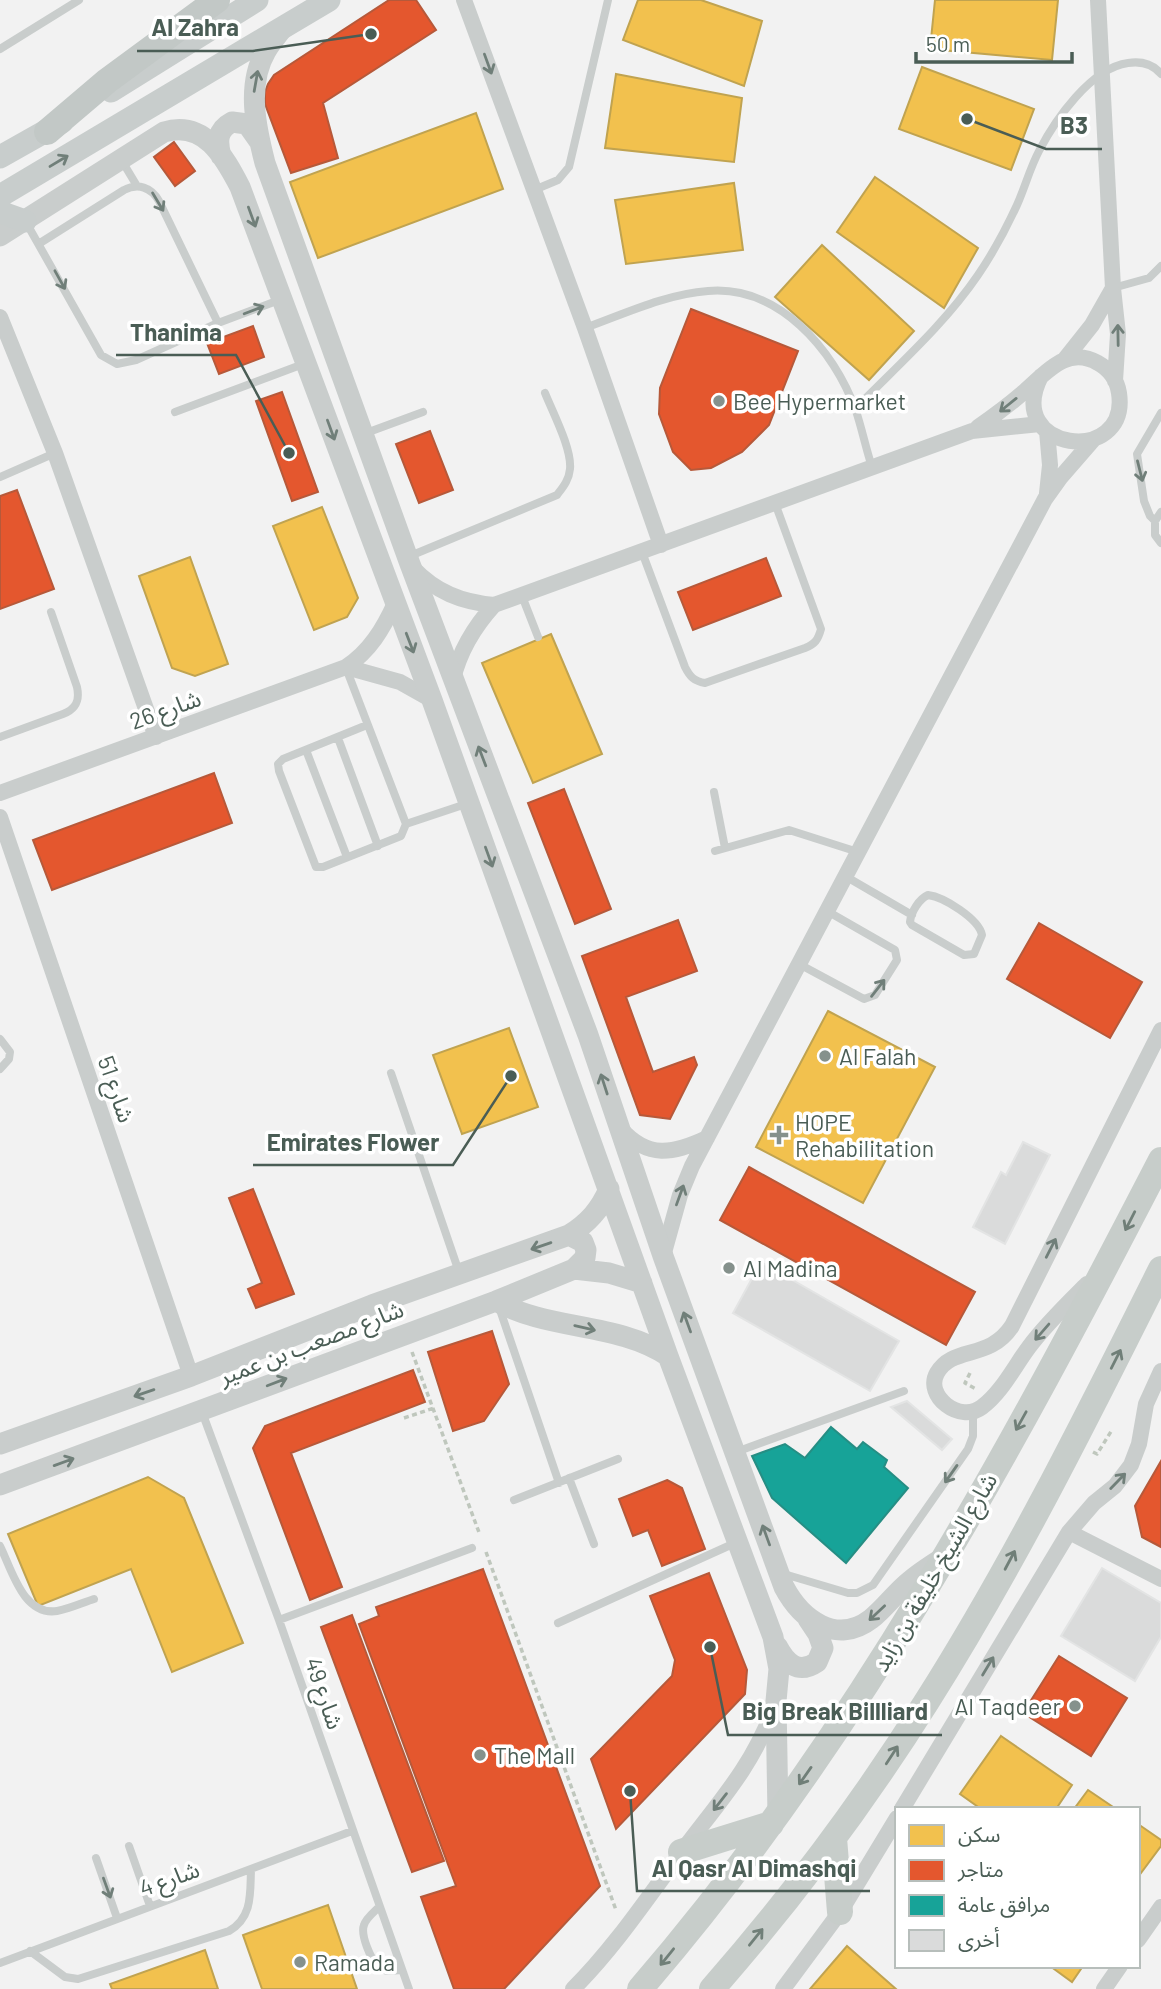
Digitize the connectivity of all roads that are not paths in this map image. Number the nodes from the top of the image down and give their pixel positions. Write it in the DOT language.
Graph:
graph roads {
  1 [pos="79,0"];
  2 [pos="217,0"];
  3 [pos="257,0"];
  4 [pos="329,0"];
  5 [pos="464,0"];
  6 [pos="608,0"];
  7 [pos="1098,0"];
  8 [pos="283,28"];
  9 [pos="0,49"];
  10 [pos="1102,72"];
  11 [pos="1161,74"];
  12 [pos="47,132"];
  13 [pos="259,141"];
  14 [pos="221,156"];
  15 [pos="0,157"];
  16 [pos="121,159"];
  17 [pos="137,186"];
  18 [pos="534,190"];
  19 [pos="0,196"];
  20 [pos="0,212"];
  21 [pos="25,221"];
  22 [pos="0,236"];
  23 [pos="40,243"];
  24 [pos="1161,265"];
  25 [pos="1113,288"];
  26 [pos="282,299"];
  27 [pos="0,317"];
  28 [pos="218,323"];
  29 [pos="585,328"];
  30 [pos="1065,359"];
  31 [pos="306,363"];
  32 [pos="1041,376"];
  33 [pos="1115,381"];
  34 [pos="545,393"];
  35 [pos="855,410"];
  36 [pos="175,412"];
  37 [pos="423,412"];
  38 [pos="1161,412"];
  39 [pos="1044,428"];
  40 [pos="972,431"];
  41 [pos="363,434"];
  42 [pos="1093,440"];
  43 [pos="55,453"];
  44 [pos="872,467"];
  45 [pos="0,477"];
  46 [pos="1045,499"];
  47 [pos="775,503"];
  48 [pos="1161,512"];
  49 [pos="1155,521"];
  50 [pos="1161,543"];
  51 [pos="661,545"];
  52 [pos="642,552"];
  53 [pos="409,561"];
  54 [pos="522,596"];
  55 [pos="395,603"];
  56 [pos="494,604"];
  57 [pos="51,612"];
  58 [pos="538,637"];
  59 [pos="345,667"];
  60 [pos="453,679"];
  61 [pos="432,699"];
  62 [pos="368,725"];
  63 [pos="0,737"];
  64 [pos="156,737"];
  65 [pos="338,738"];
  66 [pos="306,750"];
  67 [pos="714,792"];
  68 [pos="0,793"];
  69 [pos="469,803"];
  70 [pos="0,817"];
  71 [pos="406,824"];
  72 [pos="378,846"];
  73 [pos="725,848"];
  74 [pos="715,851"];
  75 [pos="858,852"];
  76 [pos="347,857"];
  77 [pos="845,876"];
  78 [pos="827,911"];
  79 [pos="912,915"];
  80 [pos="799,964"];
  81 [pos="1161,1030"];
  82 [pos="0,1039"];
  83 [pos="0,1069"];
  84 [pos="391,1073"];
  85 [pos="617,1125"];
  86 [pos="707,1139"];
  87 [pos="1161,1160"];
  88 [pos="609,1189"];
  89 [pos="569,1236"];
  90 [pos="663,1256"];
  91 [pos="1107,1265"];
  92 [pos="574,1269"];
  93 [pos="1161,1269"];
  94 [pos="460,1274"];
  95 [pos="642,1283"];
  96 [pos="496,1301"];
  97 [pos="668,1356"];
  98 [pos="1161,1371"];
  99 [pos="191,1376"];
  100 [pos="904,1391"];
  101 [pos="201,1411"];
  102 [pos="973,1412"];
  103 [pos="0,1444"];
  104 [pos="736,1452"];
  105 [pos="618,1460"];
  106 [pos="569,1478"];
  107 [pos="559,1482"];
  108 [pos="0,1485"];
  109 [pos="514,1500"];
  110 [pos="1069,1532"];
  111 [pos="737,1542"];
  112 [pos="594,1544"];
  113 [pos="0,1546"];
  114 [pos="472,1548"];
  115 [pos="948,1553"];
  116 [pos="780,1573"];
  117 [pos="1161,1579"];
  118 [pos="94,1599"];
  119 [pos="806,1617"];
  120 [pos="279,1620"];
  121 [pos="558,1623"];
  122 [pos="773,1637"];
  123 [pos="776,1701"];
  124 [pos="903,1807"];
  125 [pos="774,1819"];
  126 [pos="895,1821"];
  127 [pos="352,1831"];
  128 [pos="834,1838"];
  129 [pos="129,1846"];
  130 [pos="681,1853"];
  131 [pos="96,1858"];
  132 [pos="251,1869"];
  133 [pos="150,1906"];
  134 [pos="379,1907"];
  135 [pos="1161,1907"];
  136 [pos="840,1912"];
  137 [pos="117,1918"];
  138 [pos="1140,1937"];
  139 [pos="30,1951"];
  140 [pos="0,1963"];
  141 [pos="1119,1968"];
  142 [pos="402,1970"];
  143 [pos="409,1989"];
  144 [pos="573,1989"];
  145 [pos="640,1989"];
  146 [pos="712,1989"];
  147 [pos="783,1989"];
  148 [pos="1104,1989"];
  1 -- 9 [label="lane"];
  2 -- 12 [label="highway"];
  3 -- 12 [label="main road"];
  4 -- 8 [label="main road"];
  5 -- 18 [label="street, one-way"];
  6 -- 18 [label="lane"];
  7 -- 10 [label="street"];
  13 -- 8 [label="street, one-way"];
  19 -- 8 [label="main road, one-way"];
  10 -- 11 [label="lane"];
  10 -- 25 [label="street"];
  10 -- 35 [label="lane"];
  12 -- 15 [label="main road"];
  13 -- 14 [label="street"];
  13 -- 41 [label="street"];
  14 -- 16 [label="street"];
  14 -- 26 [label="street, one-way"];
  16 -- 17 [label="lane"];
  16 -- 21 [label="street"];
  17 -- 23 [label="lane"];
  17 -- 28 [label="lane, one-way"];
  18 -- 29 [label="street"];
  20 -- 21 [label="main road"];
  21 -- 22 [label="street"];
  21 -- 23 [label="lane"];
  23 -- 28 [label="lane, one-way"];
  24 -- 25 [label="lane"];
  25 -- 30 [label="street"];
  33 -- 25 [label="street, one-way"];
  28 -- 26 [label="lane, one-way"];
  26 -- 31 [label="street"];
  27 -- 43 [label="street"];
  29 -- 35 [label="lane"];
  29 -- 51 [label="street"];
  30 -- 32 [label="street"];
  30 -- 33 [label="street"];
  31 -- 36 [label="lane"];
  31 -- 55 [label="street, one-way"];
  32 -- 39 [label="street"];
  32 -- 40 [label="street, one-way"];
  33 -- 42 [label="street"];
  34 -- 53 [label="lane"];
  35 -- 44 [label="lane"];
  37 -- 41 [label="lane"];
  38 -- 49 [label="lane, one-way"];
  39 -- 40 [label="street"];
  39 -- 42 [label="street"];
  39 -- 46 [label="street"];
  40 -- 44 [label="street"];
  41 -- 53 [label="street"];
  42 -- 46 [label="street"];
  43 -- 45 [label="lane"];
  43 -- 64 [label="street"];
  44 -- 47 [label="street"];
  46 -- 75 [label="street"];
  47 -- 51 [label="street"];
  47 -- 52 [label="lane"];
  48 -- 49 [label="lane"];
  49 -- 50 [label="lane"];
  51 -- 52 [label="street"];
  52 -- 54 [label="street"];
  53 -- 56 [label="street"];
  53 -- 60 [label="street"];
  54 -- 56 [label="street"];
  54 -- 58 [label="lane"];
  55 -- 59 [label="street, شارع 26"];
  55 -- 61 [label="street, one-way"];
  56 -- 60 [label="street"];
  57 -- 63 [label="lane"];
  59 -- 61 [label="street"];
  59 -- 62 [label="lane"];
  59 -- 64 [label="street, شارع 26"];
  85 -- 60 [label="street, one-way"];
  61 -- 69 [label="street"];
  62 -- 65 [label="lane"];
  62 -- 71 [label="lane"];
  64 -- 68 [label="street, شارع 26"];
  65 -- 66 [label="lane"];
  65 -- 72 [label="lane"];
  66 -- 76 [label="lane"];
  66 -- 76 [label="lane"];
  67 -- 73 [label="lane"];
  69 -- 71 [label="lane"];
  69 -- 88 [label="street, one-way"];
  70 -- 99 [label="street, شارع 51"];
  71 -- 72 [label="lane"];
  72 -- 76 [label="lane"];
  73 -- 74 [label="lane"];
  73 -- 75 [label="lane"];
  75 -- 77 [label="street"];
  77 -- 78 [label="street"];
  77 -- 79 [label="lane"];
  78 -- 80 [label="street"];
  80 -- 78 [label="lane, one-way"];
  79 -- 79 [label="lane"];
  80 -- 86 [label="street"];
  102 -- 81 [label="street, one-way"];
  82 -- 83 [label="lane"];
  84 -- 94 [label="lane"];
  85 -- 86 [label="street"];
  85 -- 90 [label="street"];
  90 -- 86 [label="street, one-way"];
  87 -- 91 [label="main road, شارع الشيخ خليفة بن زايد, one-way"];
  88 -- 89 [label="street, شارع مصعب بن عمير"];
  88 -- 95 [label="street"];
  89 -- 92 [label="street"];
  89 -- 94 [label="street, شارع مصعب بن عمير, one-way"];
  104 -- 90 [label="street, one-way"];
  91 -- 102 [label="street, one-way"];
  91 -- 115 [label="main road, شارع الشيخ خليفة بن زايد, one-way"];
  92 -- 95 [label="street, شارع مصعب بن عمير"];
  92 -- 96 [label="street, شارع مصعب بن عمير"];
  128 -- 93 [label="main road, one-way"];
  94 -- 99 [label="street, شارع مصعب بن عمير"];
  95 -- 97 [label="street"];
  96 -- 97 [label="street, one-way"];
  101 -- 96 [label="street, شارع مصعب بن عمير, one-way"];
  96 -- 107 [label="lane"];
  97 -- 111 [label="street"];
  110 -- 98 [label="street, one-way"];
  99 -- 103 [label="street, شارع مصعب بن عمير, one-way"];
  100 -- 104 [label="lane"];
  108 -- 101 [label="street, شارع مصعب بن عمير, one-way"];
  101 -- 120 [label="lane, شارع 49"];
  102 -- 116 [label="lane, one-way"];
  116 -- 104 [label="street, one-way"];
  105 -- 106 [label="lane"];
  106 -- 107 [label="lane"];
  106 -- 112 [label="lane"];
  107 -- 109 [label="lane"];
  110 -- 117 [label="street"];
  124 -- 110 [label="street, one-way"];
  111 -- 121 [label="lane"];
  111 -- 122 [label="street"];
  113 -- 118 [label="lane"];
  114 -- 120 [label="lane"];
  115 -- 119 [label="street, one-way"];
  115 -- 125 [label="main road, شارع الشيخ خليفة بن زايد, one-way"];
  116 -- 119 [label="street"];
  119 -- 122 [label="street"];
  120 -- 127 [label="lane, شارع 49"];
  122 -- 123 [label="street"];
  123 -- 125 [label="street"];
  123 -- 130 [label="street, one-way"];
  125 -- 130 [label="main road"];
  125 -- 145 [label="main road, شارع الشيخ خليفة بن زايد, one-way"];
  126 -- 136 [label="street"];
  127 -- 132 [label="lane, شارع 4"];
  127 -- 134 [label="lane, شارع 49"];
  128 -- 136 [label="main road"];
  146 -- 128 [label="main road, one-way"];
  129 -- 133 [label="lane"];
  130 -- 144 [label="street"];
  131 -- 137 [label="lane, one-way"];
  132 -- 133 [label="lane, شارع 4"];
  132 -- 139 [label="lane"];
  133 -- 137 [label="lane, شارع 4"];
  134 -- 142 [label="lane, شارع 49"];
  134 -- 142 [label="lane"];
  135 -- 138 [label="street"];
  136 -- 147 [label="street"];
  137 -- 139 [label="lane, شارع 4"];
  139 -- 140 [label="lane, شارع 4"];
  141 -- 148 [label="street"];
  142 -- 143 [label="lane, شارع 49"];
}
